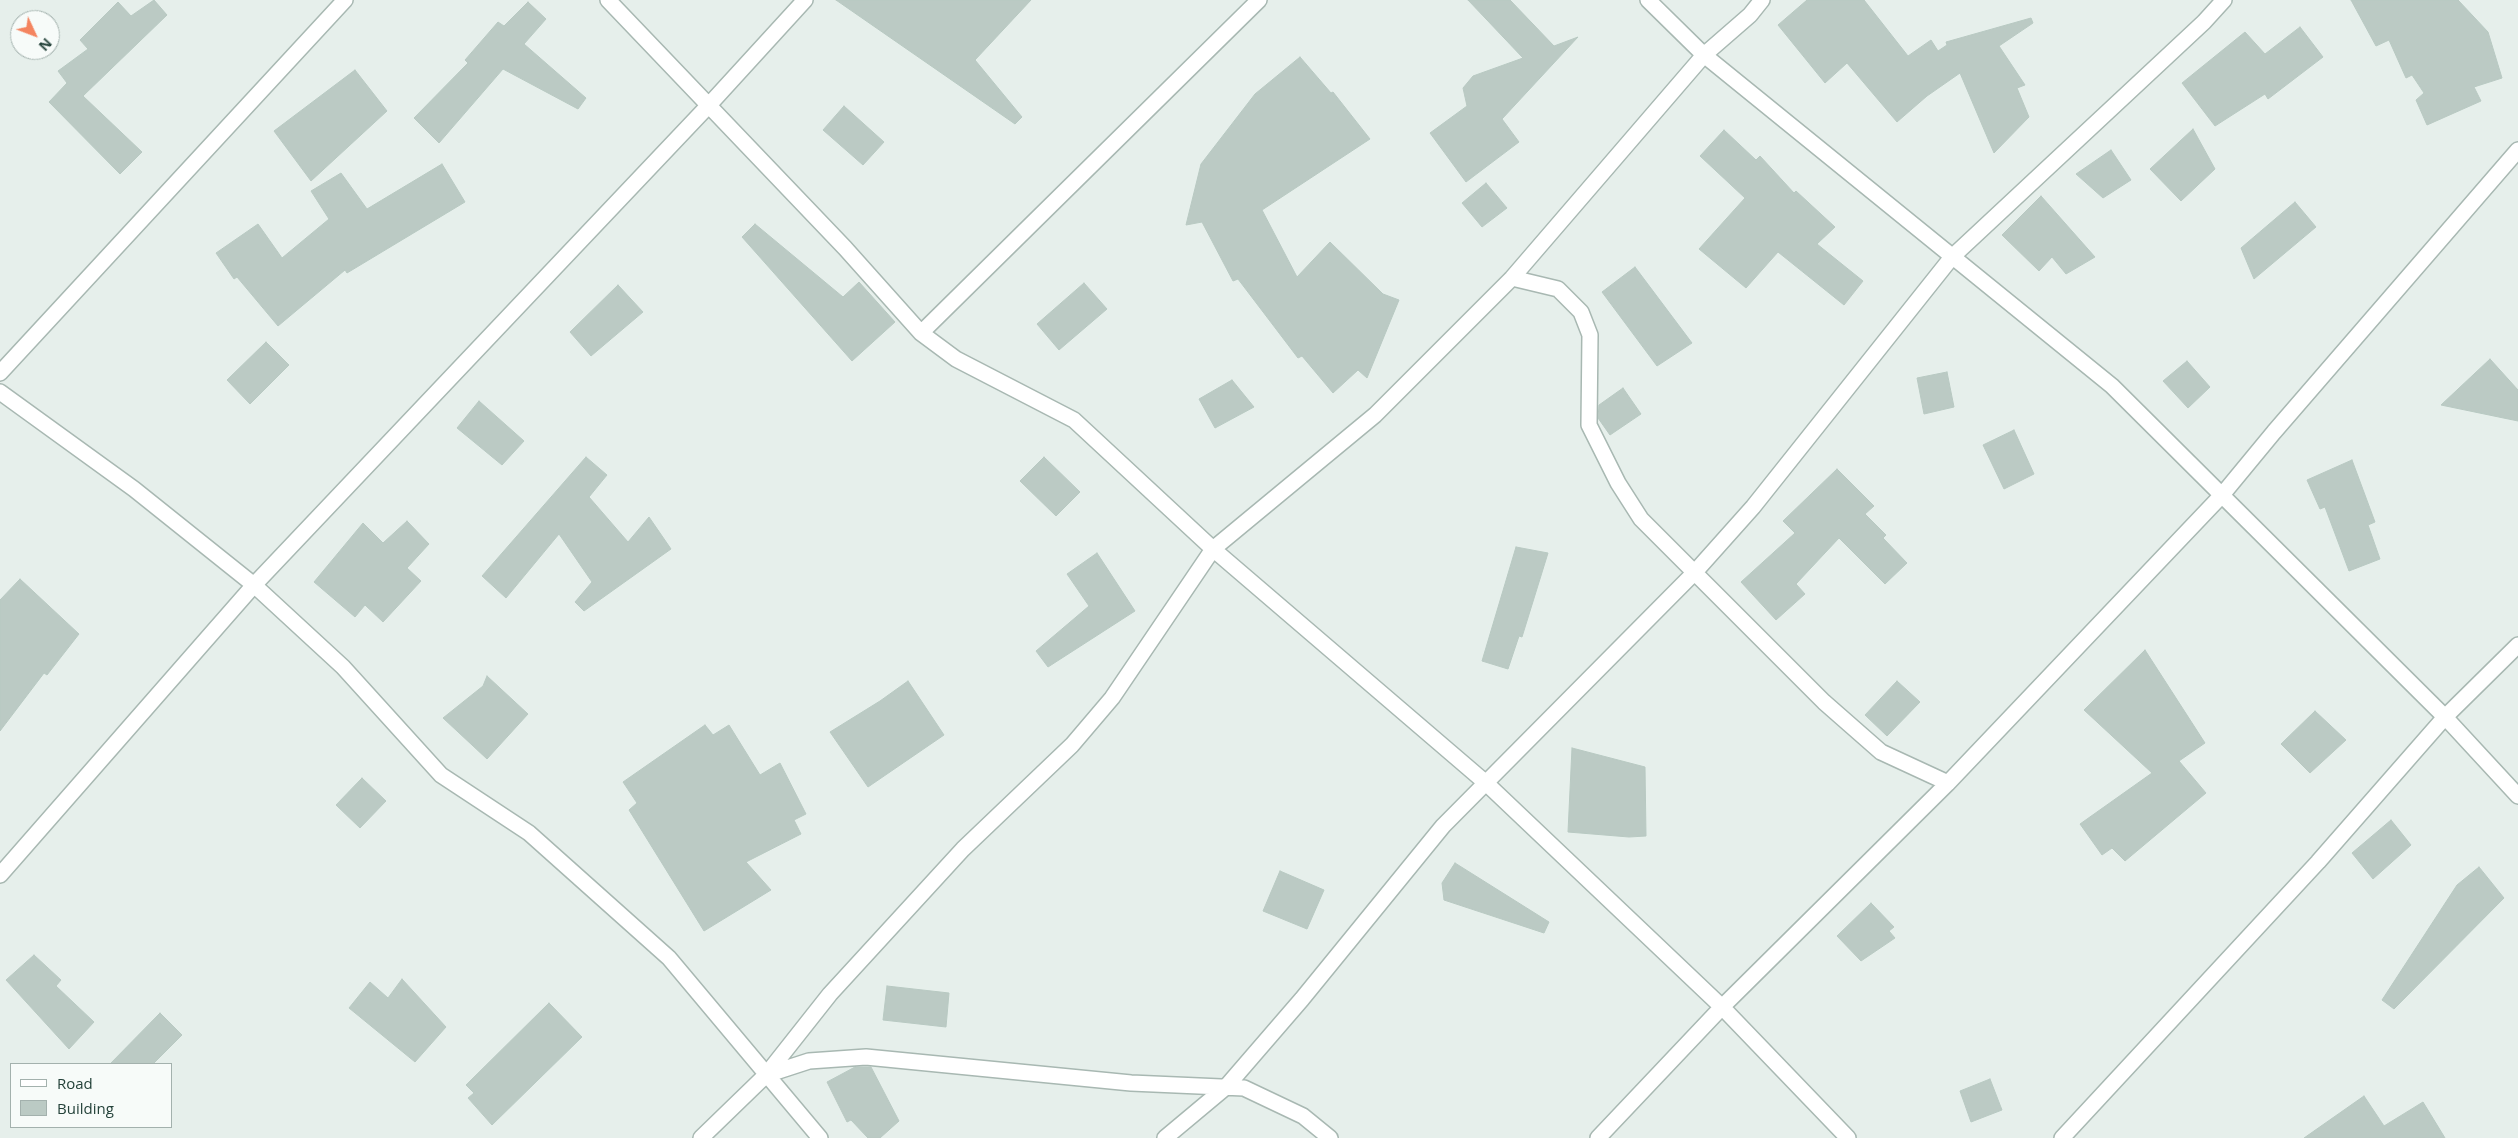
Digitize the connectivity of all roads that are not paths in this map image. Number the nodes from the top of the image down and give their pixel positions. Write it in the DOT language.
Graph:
graph roads {
  1 [pos="345,0"];
  2 [pos="608,0"];
  3 [pos="805,0"];
  4 [pos="1259,0"];
  5 [pos="1648,0"];
  6 [pos="1762,0"];
  7 [pos="2224,0"];
  8 [pos="1704,55"];
  9 [pos="709,105"];
  10 [pos="2518,150"];
  11 [pos="1952,257"];
  12 [pos="1512,278"];
  13 [pos="921,333"];
  14 [pos="0,373"];
  15 [pos="0,392"];
  16 [pos="2222,495"];
  17 [pos="1213,549"];
  18 [pos="1695,572"];
  19 [pos="254,585"];
  20 [pos="2518,645"];
  21 [pos="2445,717"];
  22 [pos="1486,783"];
  23 [pos="1948,783"];
  24 [pos="2518,796"];
  25 [pos="0,875"];
  26 [pos="1722,1007"];
  27 [pos="766,1075"];
  28 [pos="1226,1088"];
  29 [pos="701,1138"];
  30 [pos="820,1138"];
  31 [pos="1165,1138"];
  32 [pos="1330,1138"];
  33 [pos="1598,1138"];
  34 [pos="1848,1138"];
  35 [pos="2062,1138"];
  1 -- 14 [label="street"];
  2 -- 9 [label="street"];
  3 -- 9 [label="street"];
  4 -- 13 [label="street"];
  5 -- 8 [label="street"];
  6 -- 8 [label="street"];
  7 -- 11 [label="street"];
  8 -- 11 [label="street"];
  8 -- 12 [label="street"];
  9 -- 13 [label="street"];
  9 -- 19 [label="street"];
  10 -- 16 [label="street"];
  11 -- 16 [label="street"];
  11 -- 18 [label="street"];
  12 -- 17 [label="street"];
  12 -- 18 [label="street"];
  13 -- 17 [label="street"];
  15 -- 19 [label="street"];
  16 -- 21 [label="street"];
  16 -- 23 [label="street"];
  17 -- 22 [label="street"];
  17 -- 27 [label="street"];
  18 -- 22 [label="street"];
  18 -- 23 [label="street"];
  19 -- 25 [label="street"];
  19 -- 27 [label="street"];
  20 -- 21 [label="street"];
  21 -- 24 [label="street"];
  21 -- 35 [label="street"];
  22 -- 26 [label="street"];
  22 -- 28 [label="street"];
  23 -- 26 [label="street"];
  26 -- 33 [label="street"];
  26 -- 34 [label="street"];
  27 -- 28 [label="street"];
  27 -- 29 [label="street"];
  27 -- 30 [label="street"];
  28 -- 31 [label="street"];
  28 -- 32 [label="street"];
}
